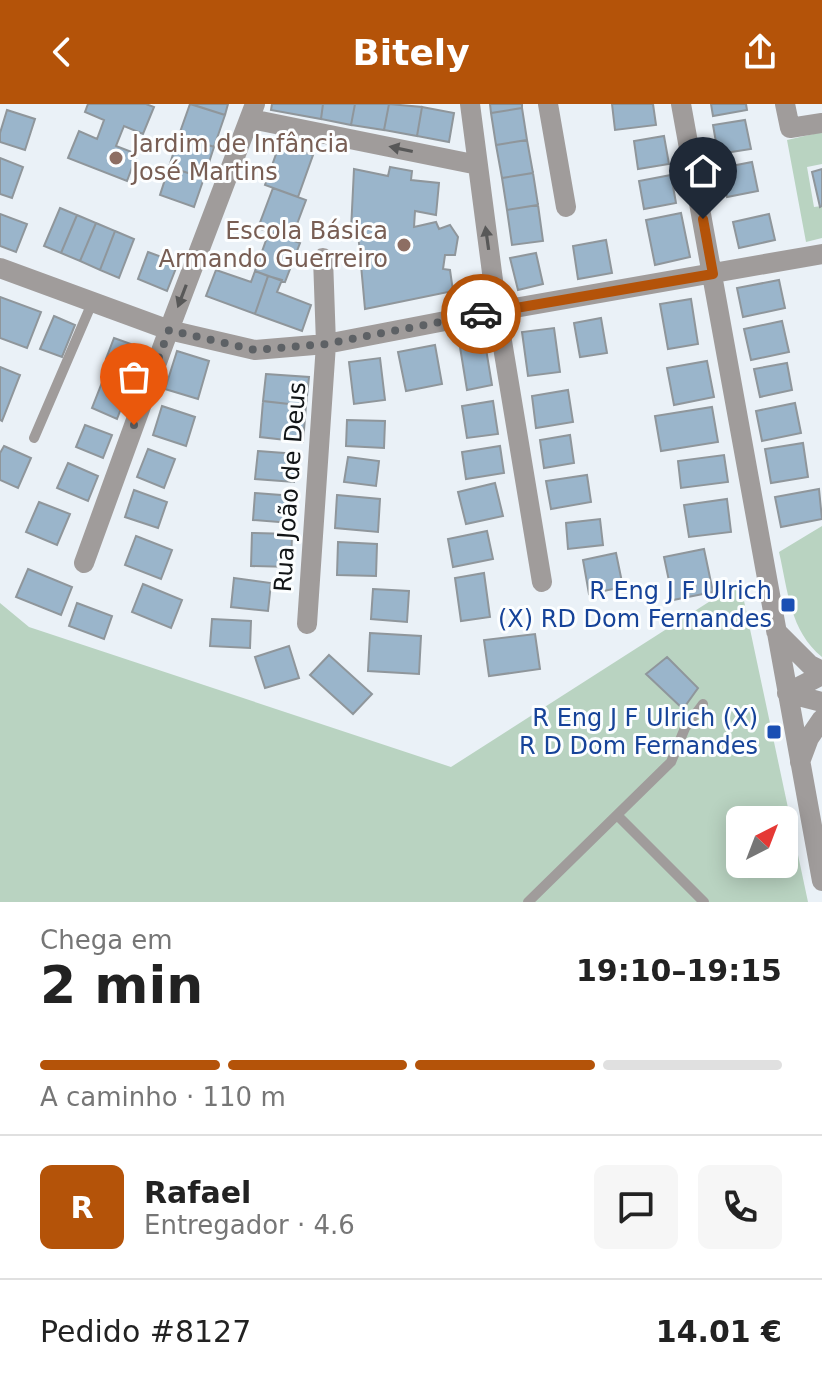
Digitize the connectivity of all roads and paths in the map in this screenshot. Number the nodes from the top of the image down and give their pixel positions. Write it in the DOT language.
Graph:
graph roads {
  1 [pos="470,104"];
  2 [pos="548,104"];
  3 [pos="681,104"];
  4 [pos="785,104"];
  5 [pos="253,111"];
  6 [pos="822,123"];
  7 [pos="478,165"];
  8 [pos="566,207"];
  9 [pos="822,254"];
  10 [pos="323,258"];
  11 [pos="0,268"];
  12 [pos="713,274"];
  13 [pos="92,303"];
  14 [pos="497,311"];
  15 [pos="169,330"];
  16 [pos="326,344"];
  17 [pos="34,438"];
  18 [pos="84,563"];
  19 [pos="542,582"];
  20 [pos="307,624"];
  21 [pos="776,631"];
  22 [pos="822,673"];
  23 [pos="787,693"];
  24 [pos="822,702"];
  25 [pos="703,704"];
  26 [pos="822,719"];
  27 [pos="800,762"];
  28 [pos="617,815"];
  29 [pos="822,881"];
  30 [pos="528,902"];
  31 [pos="704,902"];
  1 -- 7 [label="street"];
  2 -- 8 [label="street"];
  3 -- 12 [label="street"];
  4 -- 6 [label="street"];
  7 -- 5 [label="street, one-way"];
  5 -- 15 [label="street, one-way"];
  14 -- 7 [label="street, one-way"];
  9 -- 12 [label="street"];
  10 -- 16 [label="street, Rua João de Deus"];
  11 -- 13 [label="street"];
  12 -- 14 [label="street"];
  12 -- 21 [label="street"];
  13 -- 15 [label="street"];
  13 -- 17 [label="lane"];
  14 -- 16 [label="street"];
  14 -- 19 [label="street"];
  15 -- 16 [label="street"];
  15 -- 18 [label="street"];
  16 -- 20 [label="street, Rua João de Deus"];
  21 -- 22 [label="street"];
  21 -- 23 [label="street"];
  22 -- 23 [label="street"];
  23 -- 24 [label="street"];
  23 -- 27 [label="street"];
  25 -- 28 [label="lane"];
  26 -- 27 [label="street"];
  27 -- 29 [label="street"];
  28 -- 30 [label="lane"];
  28 -- 31 [label="lane"];
}
